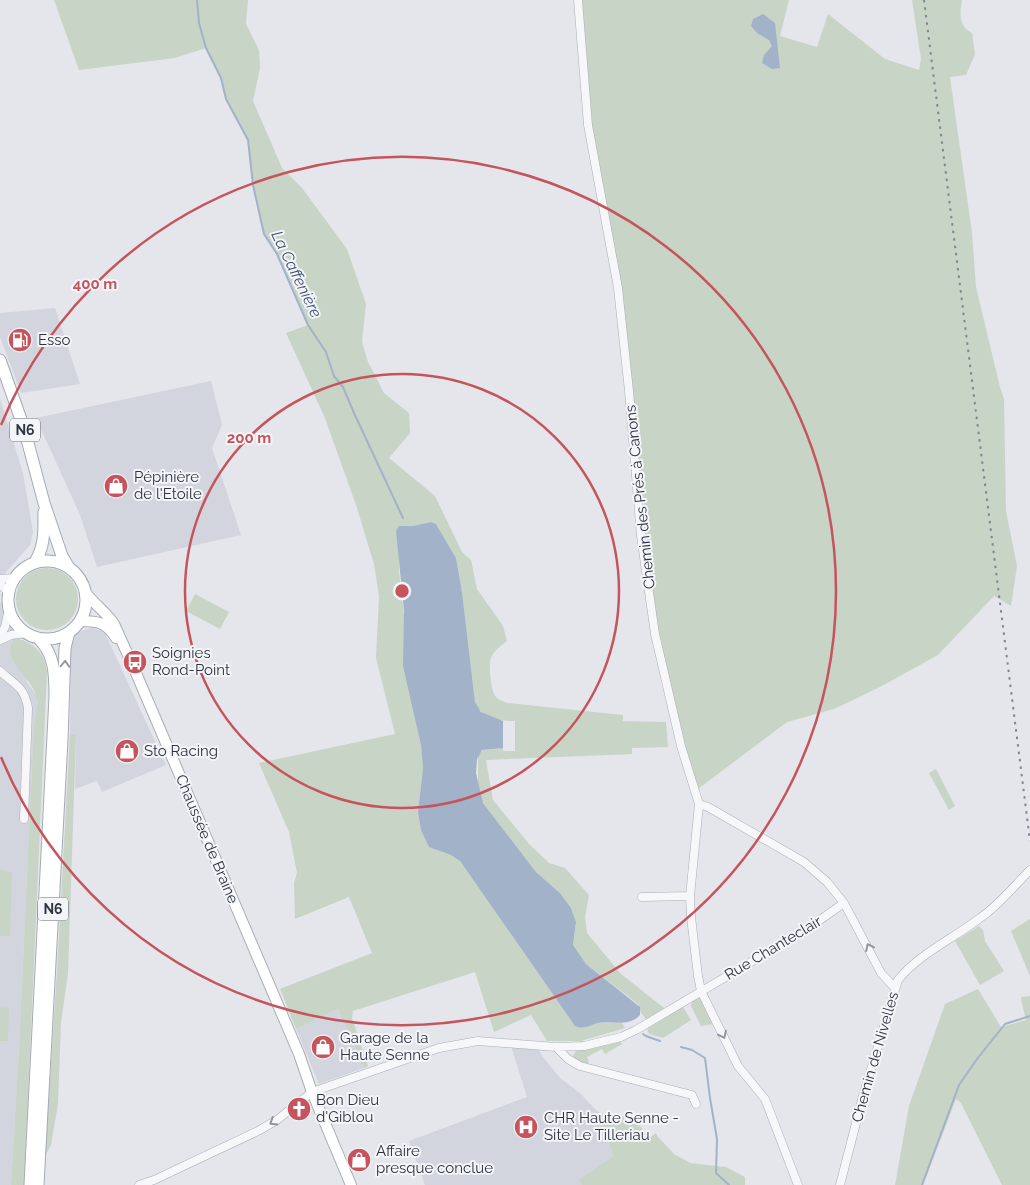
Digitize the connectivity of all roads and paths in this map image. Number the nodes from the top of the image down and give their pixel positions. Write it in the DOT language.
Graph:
graph roads {
  1 [pos="578,0"];
  2 [pos="0,360"];
  3 [pos="44,503"];
  4 [pos="35,562"];
  5 [pos="68,566"];
  6 [pos="15,578"];
  7 [pos="0,579"];
  8 [pos="0,584"];
  9 [pos="9,593"];
  10 [pos="86,593"];
  11 [pos="9,608"];
  12 [pos="80,621"];
  13 [pos="69,632"];
  14 [pos="26,633"];
  15 [pos="0,638"];
  16 [pos="38,638"];
  17 [pos="0,671"];
  18 [pos="699,804"];
  19 [pos="24,819"];
  20 [pos="1030,870"];
  21 [pos="690,896"];
  22 [pos="642,897"];
  23 [pos="844,903"];
  24 [pos="895,988"];
  25 [pos="701,991"];
  26 [pos="556,1047"];
  27 [pos="302,1067"];
  28 [pos="312,1092"];
  29 [pos="696,1104"];
  30 [pos="30,1185"];
  31 [pos="38,1185"];
  32 [pos="138,1185"];
  33 [pos="352,1185"];
  34 [pos="798,1185"];
  35 [pos="840,1185"];
  1 -- 18 [label="street, Chemin des Prés à Canons"];
  2 -- 3 [label="main road, N6"];
  3 -- 4 [label="main road, N6"];
  3 -- 5 [label="main road, N6"];
  4 -- 5 [label="main road"];
  4 -- 6 [label="main road"];
  5 -- 10 [label="main road, N6"];
  6 -- 7 [label="street"];
  6 -- 9 [label="main road"];
  8 -- 9 [label="street"];
  9 -- 11 [label="main road"];
  10 -- 12 [label="main road"];
  10 -- 27 [label="street, Chaussée de Braine"];
  11 -- 14 [label="main road"];
  11 -- 15 [label="street"];
  12 -- 13 [label="main road"];
  12 -- 27 [label="street, Chaussée de Braine"];
  13 -- 16 [label="main road"];
  31 -- 13 [label="main road, N6, one-way"];
  14 -- 15 [label="street"];
  14 -- 16 [label="main road"];
  16 -- 30 [label="main road, N6"];
  17 -- 19 [label="street"];
  18 -- 21 [label="street, Chemin des Prés à Canons"];
  18 -- 23 [label="street"];
  20 -- 24 [label="street, Chemin de Nivelles"];
  21 -- 22 [label="street"];
  21 -- 25 [label="street, Chemin des Prés à Canons"];
  24 -- 23 [label="street, one-way"];
  23 -- 25 [label="street, Rue Chanteclair"];
  24 -- 35 [label="street, Chemin de Nivelles"];
  25 -- 26 [label="street, Rue Chanteclair"];
  25 -- 34 [label="street, Chemin des Prés à Canons, one-way"];
  26 -- 28 [label="street, Rue Chanteclair"];
  26 -- 29 [label="street"];
  27 -- 28 [label="street, Chaussée de Braine"];
  28 -- 32 [label="street, Rue Chanteclair, one-way"];
  28 -- 33 [label="street, Chaussée de Braine"];
}
